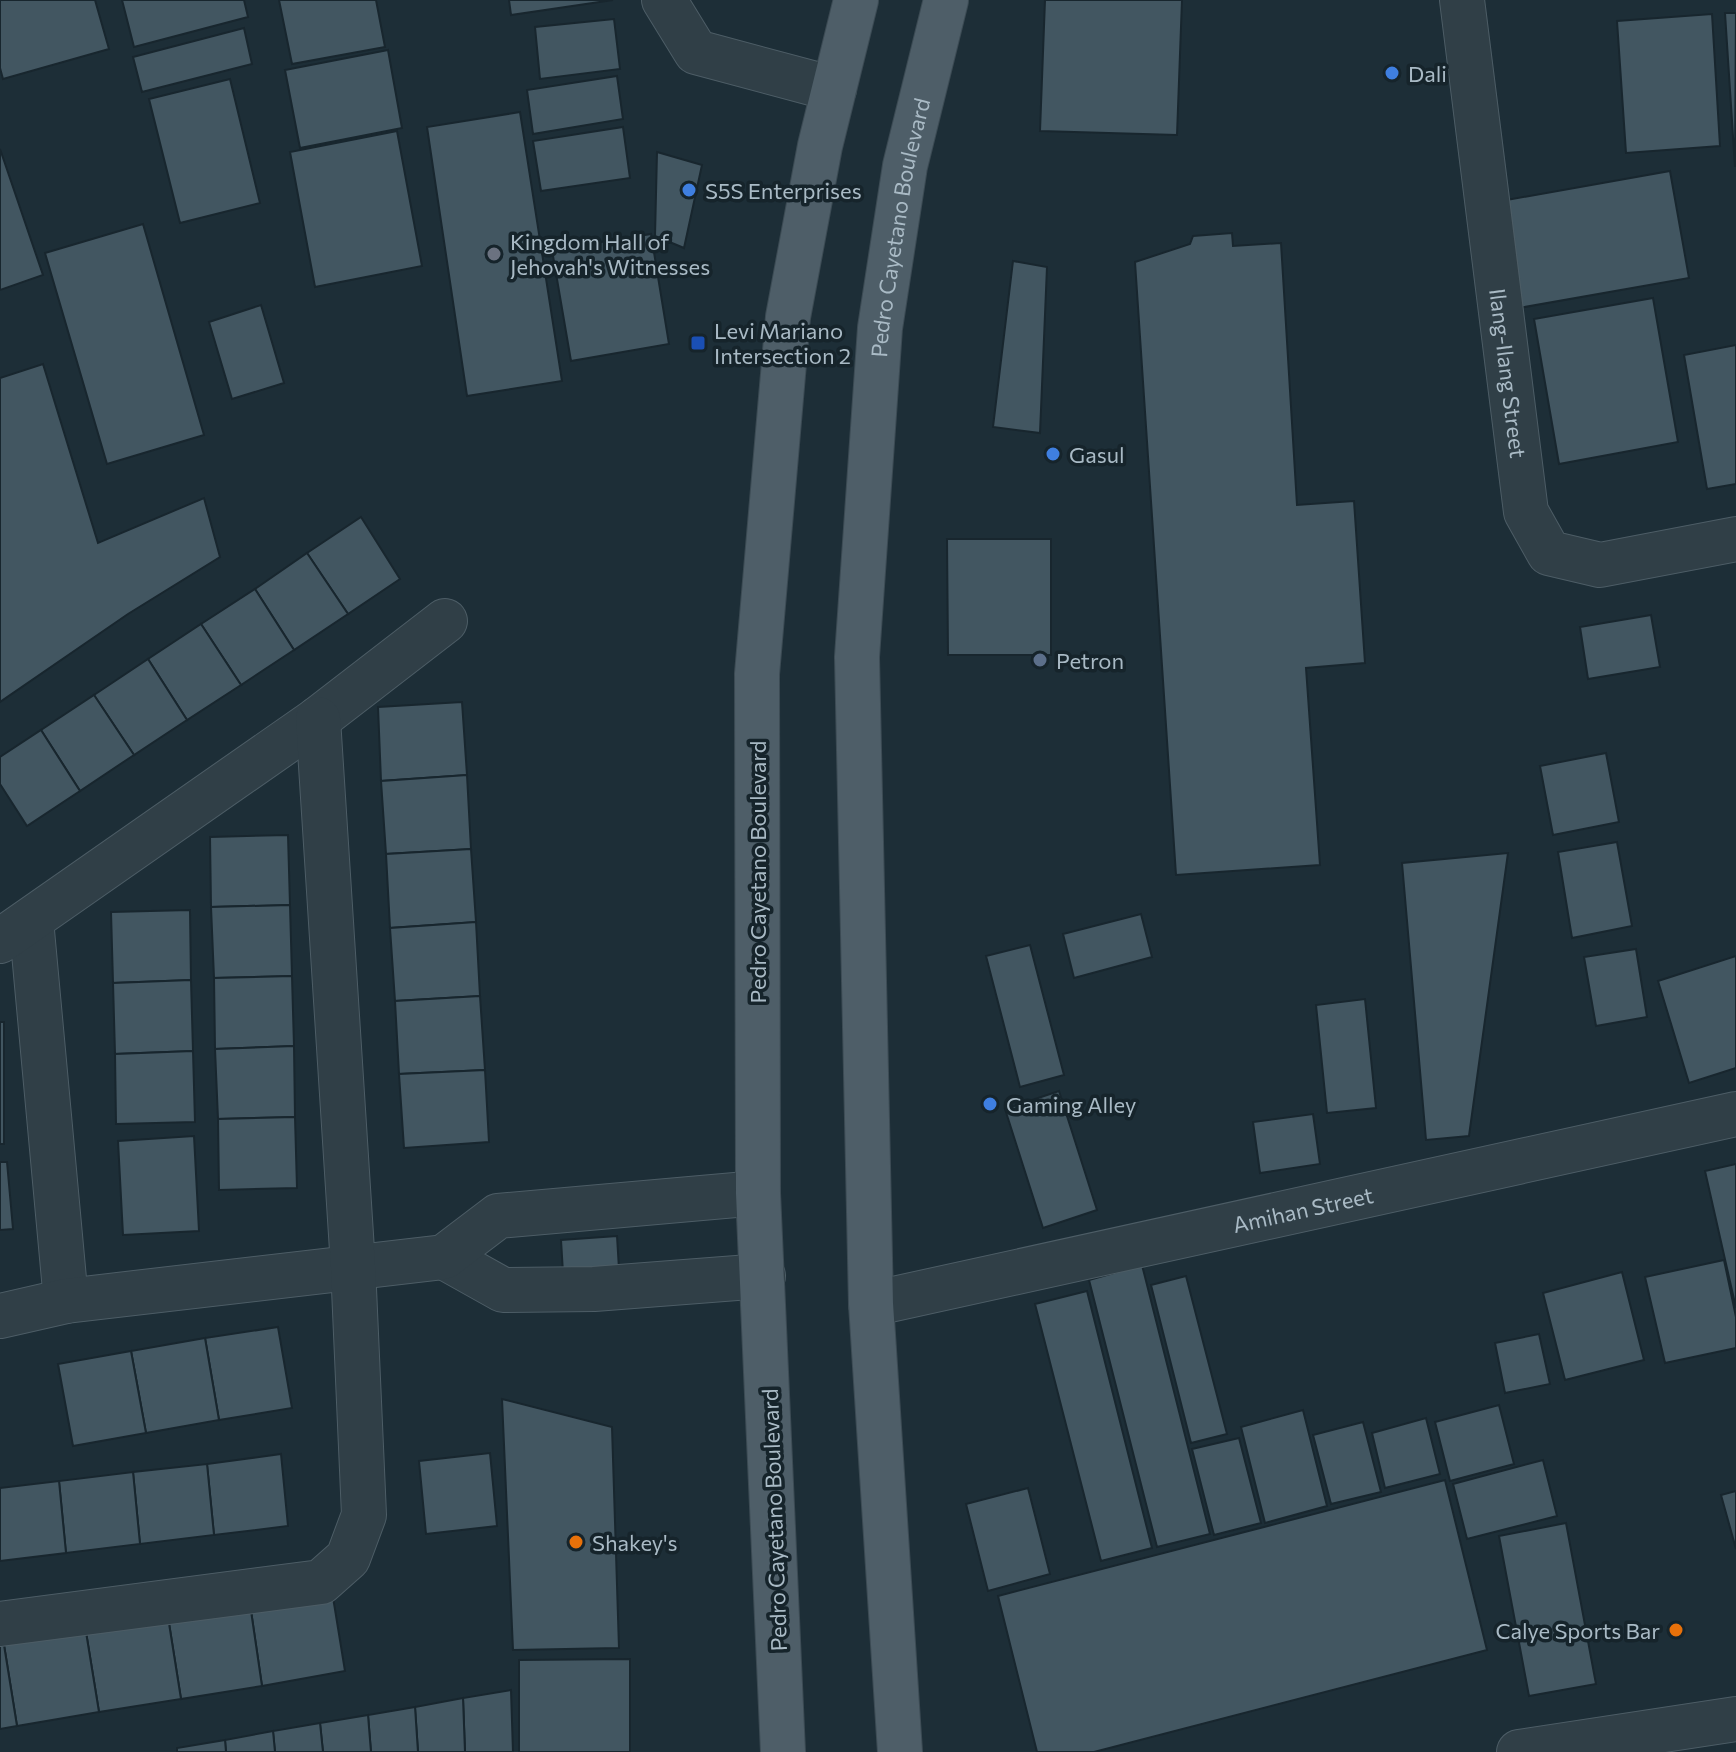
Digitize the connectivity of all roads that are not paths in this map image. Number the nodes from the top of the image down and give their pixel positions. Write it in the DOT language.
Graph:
graph roads {
  1 [pos="664,0"];
  2 [pos="856,0"];
  3 [pos="946,0"];
  4 [pos="1462,0"];
  5 [pos="834,89"];
  6 [pos="1736,539"];
  7 [pos="445,621"];
  8 [pos="318,719"];
  9 [pos="15,931"];
  10 [pos="1736,1114"];
  11 [pos="758,1193"];
  12 [pos="444,1257"];
  13 [pos="353,1266"];
  14 [pos="763,1276"];
  15 [pos="66,1301"];
  16 [pos="871,1304"];
  17 [pos="0,1316"];
  18 [pos="0,1624"];
  19 [pos="1736,1719"];
  20 [pos="794,1744"];
  21 [pos="889,1746"];
  22 [pos="1519,1752"];
  1 -- 5 [label="street"];
  2 -- 5 [label="main road, Pedro Cayetano Boulevard"];
  3 -- 16 [label="main road, Pedro Cayetano Boulevard"];
  4 -- 6 [label="street, Ilang-Ilang Street"];
  5 -- 11 [label="main road, Pedro Cayetano Boulevard"];
  7 -- 8 [label="street"];
  8 -- 9 [label="street"];
  8 -- 13 [label="street"];
  9 -- 15 [label="street"];
  10 -- 16 [label="street, Amihan Street"];
  11 -- 12 [label="street"];
  11 -- 14 [label="main road, Pedro Cayetano Boulevard"];
  12 -- 13 [label="street"];
  12 -- 14 [label="street"];
  13 -- 15 [label="street"];
  13 -- 18 [label="street"];
  14 -- 20 [label="main road, Pedro Cayetano Boulevard"];
  15 -- 17 [label="street"];
  16 -- 21 [label="main road, Pedro Cayetano Boulevard"];
  19 -- 22 [label="street"];
}
